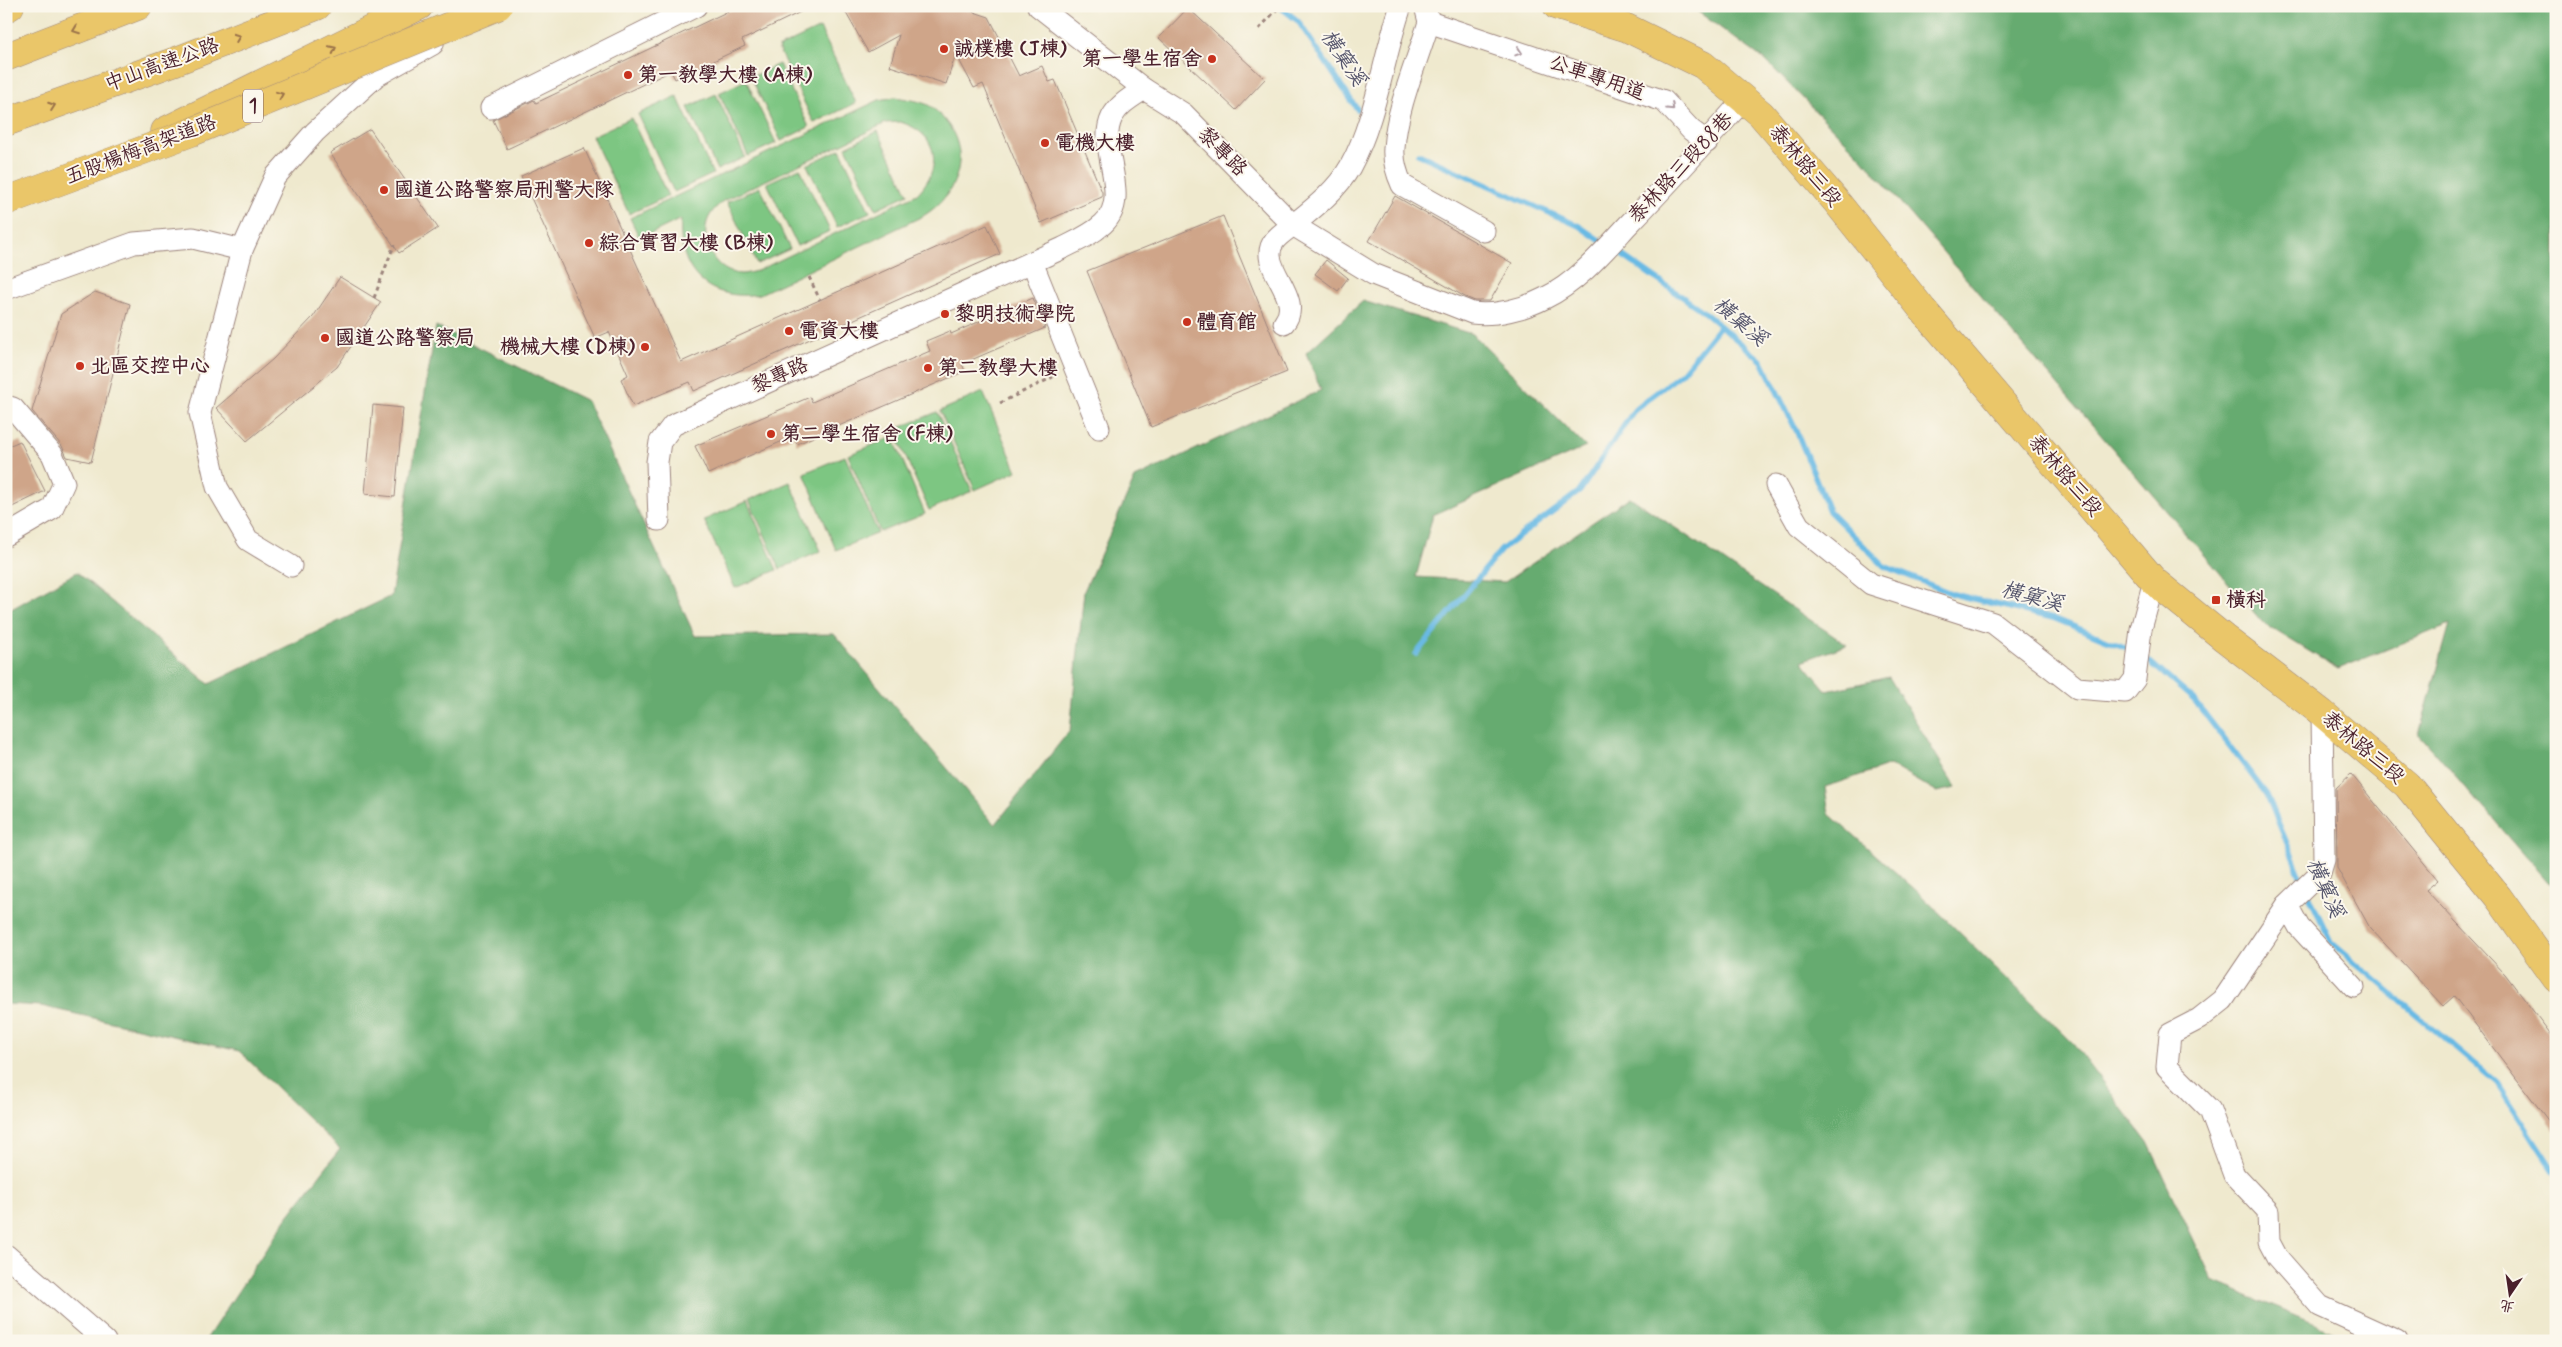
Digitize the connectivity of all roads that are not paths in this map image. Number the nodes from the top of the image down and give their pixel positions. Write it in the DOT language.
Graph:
graph roads {
  1 [pos="10,6"];
  2 [pos="138,6"];
  3 [pos="317,6"];
  4 [pos="419,6"];
  5 [pos="498,6"];
  6 [pos="511,6"];
  7 [pos="696,6"];
  8 [pos="1038,6"];
  9 [pos="1401,6"];
  10 [pos="1557,6"];
  11 [pos="6,8"];
  12 [pos="1427,14"];
  13 [pos="6,56"];
  14 [pos="1144,89"];
  15 [pos="1744,99"];
  16 [pos="491,108"];
  17 [pos="6,122"];
  18 [pos="1707,142"];
  19 [pos="6,201"];
  20 [pos="6,208"];
  21 [pos="1293,225"];
  22 [pos="1484,231"];
  23 [pos="242,250"];
  24 [pos="1032,262"];
  25 [pos="1588,265"];
  26 [pos="6,290"];
  27 [pos="1284,323"];
  28 [pos="6,406"];
  29 [pos="1099,428"];
  30 [pos="1776,486"];
  31 [pos="659,520"];
  32 [pos="6,536"];
  33 [pos="292,566"];
  34 [pos="2154,581"];
  35 [pos="2322,713"];
  36 [pos="2292,901"];
  37 [pos="2556,978"];
  38 [pos="2354,987"];
  39 [pos="6,1255"];
  40 [pos="105,1341"];
  41 [pos="2397,1341"];
  1 -- 11 [label="main road"];
  2 -- 13 [label="main road, one-way"];
  17 -- 3 [label="main road, 中山高速公路, one-way"];
  20 -- 4 [label="main road, one-way"];
  19 -- 5 [label="main road, 五股楊梅高架道路 / 1, one-way, bridge"];
  6 -- 23 [label="street"];
  7 -- 16 [label="street"];
  8 -- 14 [label="street, 黎專路"];
  9 -- 21 [label="street"];
  10 -- 15 [label="main road, 泰林路三段"];
  12 -- 18 [label="street, 公車專用道, one-way"];
  12 -- 22 [label="street"];
  14 -- 21 [label="street, 黎專路"];
  14 -- 24 [label="street, 黎專路"];
  15 -- 18 [label="street, 泰林路三段88巷"];
  15 -- 34 [label="main road, 泰林路三段"];
  18 -- 25 [label="street, 泰林路三段88巷"];
  21 -- 25 [label="street, 黎專路"];
  21 -- 27 [label="street"];
  23 -- 26 [label="street"];
  23 -- 33 [label="street"];
  24 -- 29 [label="street"];
  24 -- 31 [label="street, 黎專路"];
  28 -- 32 [label="street"];
  30 -- 34 [label="street"];
  34 -- 35 [label="main road, 泰林路三段"];
  35 -- 36 [label="street"];
  35 -- 37 [label="main road, 泰林路三段"];
  36 -- 38 [label="street"];
  36 -- 41 [label="street"];
  39 -- 40 [label="street"];
}
